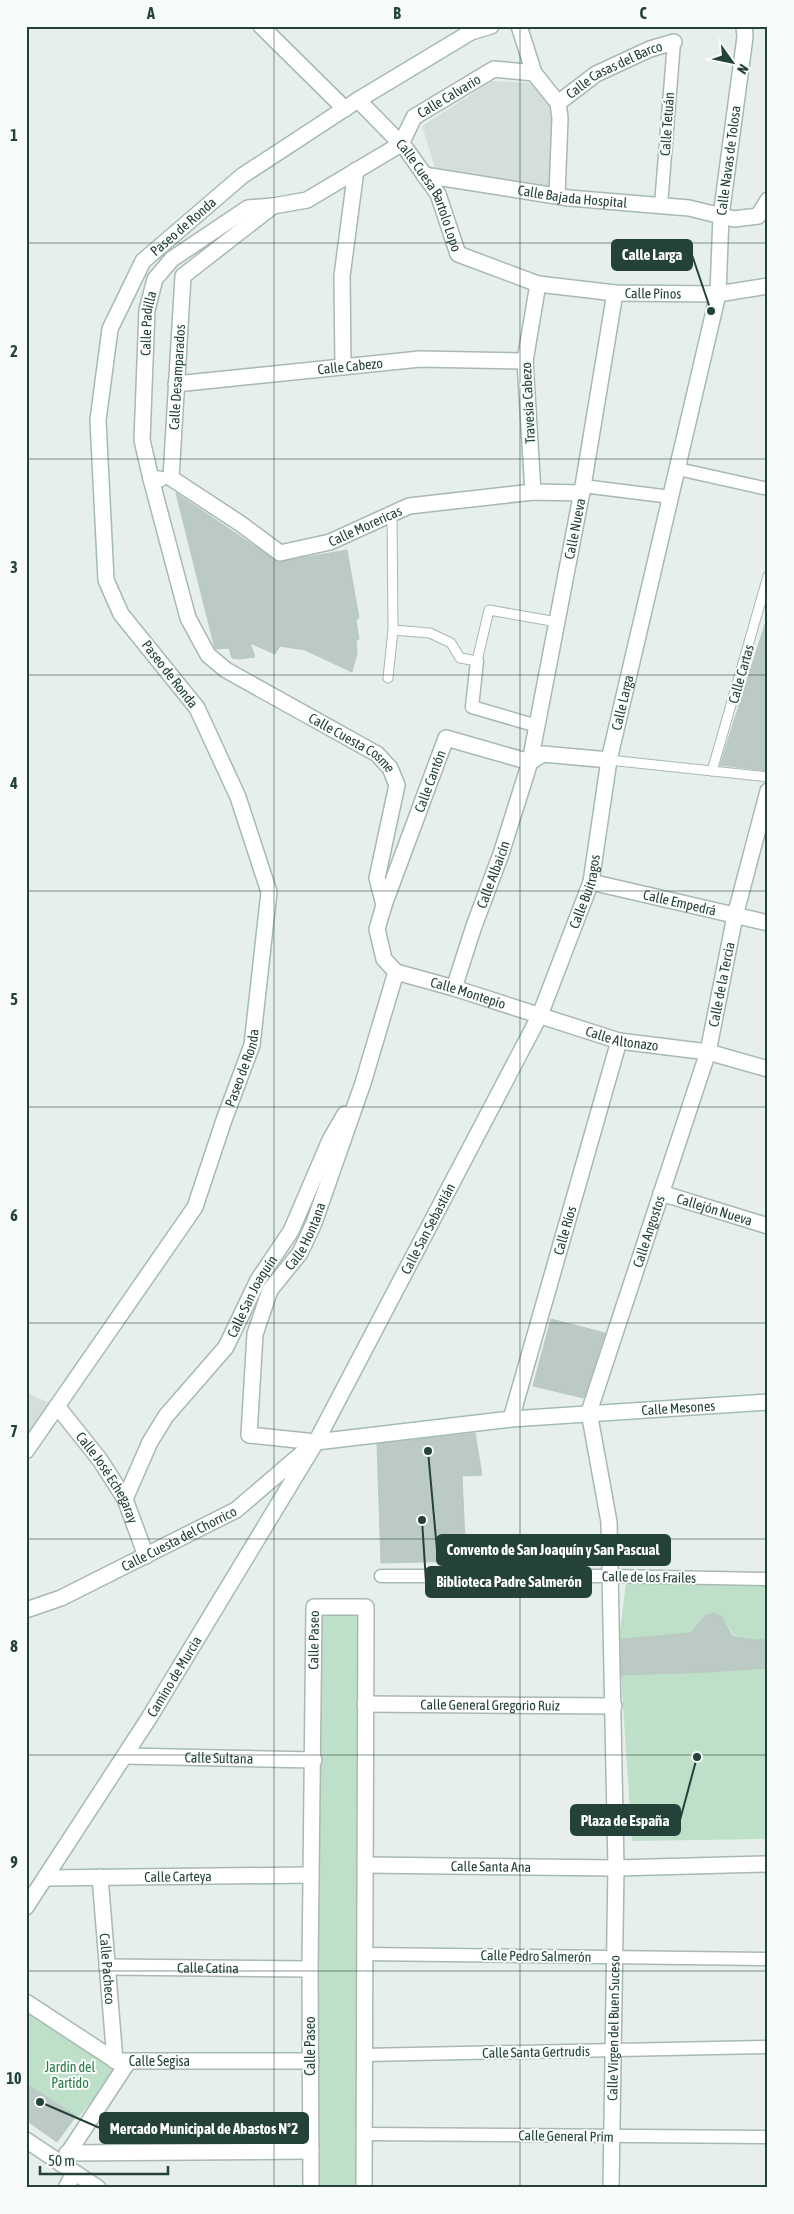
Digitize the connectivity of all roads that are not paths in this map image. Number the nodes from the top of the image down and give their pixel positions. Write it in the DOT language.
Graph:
graph roads {
  1 [pos="261,26"];
  2 [pos="491,26"];
  3 [pos="519,26"];
  4 [pos="744,26"];
  5 [pos="674,42"];
  6 [pos="534,73"];
  7 [pos="358,100"];
  8 [pos="558,103"];
  9 [pos="344,109"];
  10 [pos="401,144"];
  11 [pos="356,170"];
  12 [pos="424,175"];
  13 [pos="557,194"];
  14 [pos="768,200"];
  15 [pos="661,205"];
  16 [pos="273,206"];
  17 [pos="721,216"];
  18 [pos="538,284"];
  19 [pos="768,286"];
  20 [pos="615,294"];
  21 [pos="718,294"];
  22 [pos="524,362"];
  23 [pos="343,367"];
  24 [pos="176,384"];
  25 [pos="678,469"];
  26 [pos="171,478"];
  27 [pos="151,479"];
  28 [pos="768,489"];
  29 [pos="583,490"];
  30 [pos="533,492"];
  31 [pos="671,497"];
  32 [pos="392,513"];
  33 [pos="768,576"];
  34 [pos="557,622"];
  35 [pos="392,630"];
  36 [pos="208,655"];
  37 [pos="477,661"];
  38 [pos="388,678"];
  39 [pos="537,726"];
  40 [pos="609,760"];
  41 [pos="530,762"];
  42 [pos="712,772"];
  43 [pos="768,777"];
  44 [pos="768,791"];
  45 [pos="591,882"];
  46 [pos="384,905"];
  47 [pos="735,916"];
  48 [pos="768,923"];
  49 [pos="396,972"];
  50 [pos="454,988"];
  51 [pos="540,1015"];
  52 [pos="619,1041"];
  53 [pos="708,1052"];
  54 [pos="768,1069"];
  55 [pos="363,1083"];
  56 [pos="661,1193"];
  57 [pos="768,1226"];
  58 [pos="768,1402"];
  59 [pos="57,1406"];
  60 [pos="589,1412"];
  61 [pos="511,1419"];
  62 [pos="316,1442"];
  63 [pos="26,1451"];
  64 [pos="124,1499"];
  65 [pos="146,1556"];
  66 [pos="381,1576"];
  67 [pos="609,1576"];
  68 [pos="768,1580"];
  69 [pos="26,1610"];
  70 [pos="365,1704"];
  71 [pos="614,1706"];
  72 [pos="125,1756"];
  73 [pos="314,1760"];
  74 [pos="768,1864"];
  75 [pos="366,1865"];
  76 [pos="616,1868"];
  77 [pos="311,1875"];
  78 [pos="100,1877"];
  79 [pos="46,1878"];
  80 [pos="26,1907"];
  81 [pos="364,1954"];
  82 [pos="614,1957"];
  83 [pos="768,1959"];
  84 [pos="107,1967"];
  85 [pos="310,1969"];
  86 [pos="26,2002"];
  87 [pos="768,2047"];
  88 [pos="613,2050"];
  89 [pos="364,2055"];
  90 [pos="121,2061"];
  91 [pos="311,2061"];
  92 [pos="364,2134"];
  93 [pos="612,2136"];
  94 [pos="768,2137"];
  95 [pos="26,2140"];
  96 [pos="310,2151"];
  97 [pos="64,2159"];
  98 [pos="74,2173"];
  99 [pos="66,2188"];
  100 [pos="98,2188"];
  101 [pos="311,2188"];
  102 [pos="364,2188"];
  103 [pos="611,2188"];
  1 -- 9 [label="street"];
  2 -- 7 [label="street, Paseo de Ronda"];
  3 -- 6 [label="street, Calle Casas del Barco"];
  4 -- 17 [label="street, Calle Navas de Tolosa"];
  5 -- 8 [label="street, Calle Casas del Barco"];
  5 -- 15 [label="street, Calle Tetuán"];
  6 -- 8 [label="street, Calle Casas del Barco"];
  6 -- 10 [label="street, Calle Calvario"];
  7 -- 9 [label="street, Paseo de Ronda"];
  7 -- 10 [label="street, Calle Cuesa Bartolo Lopo"];
  8 -- 13 [label="street, Calle Casas del Barco"];
  9 -- 59 [label="street, Paseo de Ronda"];
  10 -- 11 [label="street"];
  10 -- 12 [label="street, Calle Cuesa Bartolo Lopo"];
  11 -- 16 [label="street"];
  11 -- 23 [label="street"];
  12 -- 13 [label="street, Calle Bajada Hospital"];
  12 -- 18 [label="street, Calle Cuesa Bartolo Lopo"];
  13 -- 15 [label="street, Calle Bajada Hospital"];
  14 -- 17 [label="street, Calle Bajada Hospital"];
  15 -- 17 [label="street, Calle Bajada Hospital"];
  16 -- 24 [label="street, Calle Desamparados"];
  16 -- 27 [label="street, Calle Padilla"];
  17 -- 21 [label="street, Calle Navas de Tolosa"];
  18 -- 20 [label="street, Calle Pinos"];
  18 -- 22 [label="street, Travesía Cabezo"];
  19 -- 21 [label="street, Calle Pinos"];
  20 -- 21 [label="street, Calle Pinos"];
  20 -- 29 [label="street, Calle Nueva"];
  21 -- 25 [label="street, Calle Larga"];
  22 -- 23 [label="street, Calle Cabezo"];
  22 -- 30 [label="street, Travesía Cabezo"];
  23 -- 24 [label="street, Calle Cabezo"];
  24 -- 26 [label="street, Calle Desamparados"];
  25 -- 28 [label="street"];
  25 -- 31 [label="street, Calle Larga"];
  26 -- 27 [label="street"];
  26 -- 32 [label="street, Calle Morericas"];
  27 -- 36 [label="street, Calle Padilla"];
  29 -- 30 [label="street, Calle Morericas"];
  29 -- 31 [label="street"];
  29 -- 34 [label="street, Calle Nueva"];
  30 -- 32 [label="street, Calle Morericas"];
  31 -- 40 [label="street, Calle Larga"];
  32 -- 35 [label="lane"];
  33 -- 42 [label="lane, Calle Cartas"];
  34 -- 37 [label="lane"];
  34 -- 39 [label="street, Calle Nueva"];
  35 -- 37 [label="lane"];
  35 -- 38 [label="lane"];
  36 -- 46 [label="street, Calle Cuesta Cosme"];
  37 -- 39 [label="street"];
  39 -- 41 [label="street, Calle Nueva"];
  40 -- 41 [label="street"];
  40 -- 42 [label="lane"];
  40 -- 45 [label="street, Calle Buitragos"];
  41 -- 46 [label="street, Calle Cantón"];
  41 -- 50 [label="street, Calle Albaicín"];
  42 -- 43 [label="lane"];
  44 -- 47 [label="street, Calle de la Tercia"];
  45 -- 47 [label="street, Calle Empedrá"];
  45 -- 51 [label="street, Calle Buitragos"];
  46 -- 49 [label="street"];
  47 -- 48 [label="street, Calle Empedrá"];
  47 -- 53 [label="street, Calle de la Tercia"];
  49 -- 50 [label="street, Calle Montepío"];
  49 -- 55 [label="street, Calle Hontana"];
  50 -- 51 [label="street, Calle Montepío"];
  51 -- 52 [label="street, Calle Altonazo"];
  51 -- 62 [label="street, Calle San Sebastián"];
  52 -- 53 [label="street, Calle Altonazo"];
  52 -- 61 [label="street, Calle Ríos"];
  53 -- 54 [label="street, Calle Altonazo"];
  53 -- 56 [label="street, Calle Angostos"];
  55 -- 62 [label="street, Calle Hontana"];
  55 -- 64 [label="street, Calle San Joaquín"];
  56 -- 57 [label="street, Callejón Nueva"];
  56 -- 60 [label="street, Calle Angostos"];
  58 -- 60 [label="street, Calle Mesones"];
  59 -- 63 [label="street, Paseo de Ronda"];
  59 -- 64 [label="street, Calle José Echegaray"];
  60 -- 61 [label="street, Calle Mesones"];
  60 -- 67 [label="street"];
  61 -- 62 [label="street, Calle Mesones"];
  62 -- 65 [label="street, Calle Cuesta del Chorrico"];
  62 -- 72 [label="street, Camino de Murcia"];
  64 -- 65 [label="street, Calle José Echegaray"];
  65 -- 69 [label="street, Calle Cuesta del Chorrico"];
  66 -- 67 [label="street, Calle de los Frailes"];
  67 -- 68 [label="street, Calle de los Frailes"];
  67 -- 71 [label="street"];
  70 -- 71 [label="street, Calle General Gregorio Ruiz"];
  70 -- 73 [label="street, Calle Paseo"];
  70 -- 75 [label="street, Calle Paseo"];
  71 -- 76 [label="street, Calle Virgen del Buen Suceso"];
  72 -- 73 [label="street, Calle Sultana"];
  72 -- 79 [label="street, Camino de Murcia"];
  73 -- 77 [label="street, Calle Paseo"];
  74 -- 76 [label="street, Calle Santa Ana"];
  75 -- 76 [label="street, Calle Santa Ana"];
  75 -- 81 [label="street, Calle Paseo"];
  76 -- 82 [label="street, Calle Virgen del Buen Suceso"];
  77 -- 78 [label="street, Calle Carteya"];
  77 -- 85 [label="street, Calle Paseo"];
  78 -- 79 [label="street, Calle Carteya"];
  78 -- 84 [label="street, Calle Pacheco"];
  79 -- 80 [label="street, Camino de Murcia"];
  81 -- 82 [label="street, Calle Pedro Salmerón"];
  81 -- 89 [label="street, Calle Paseo"];
  82 -- 83 [label="street, Calle Pedro Salmerón"];
  82 -- 88 [label="street, Calle Virgen del Buen Suceso"];
  84 -- 85 [label="street, Calle Catina"];
  84 -- 90 [label="street, Calle Pacheco"];
  85 -- 91 [label="street, Calle Paseo"];
  86 -- 90 [label="street, Calle Segisa"];
  87 -- 88 [label="street, Calle Santa Gertrudis"];
  88 -- 89 [label="street, Calle Santa Gertrudis"];
  88 -- 93 [label="street, Calle Virgen del Buen Suceso"];
  89 -- 92 [label="street, Calle Paseo"];
  90 -- 91 [label="street, Calle Segisa"];
  90 -- 97 [label="street"];
  91 -- 96 [label="street, Calle Paseo"];
  92 -- 93 [label="street, Calle General Prim"];
  92 -- 102 [label="street, Calle Paseo"];
  93 -- 94 [label="street, Calle General Prim"];
  93 -- 103 [label="street, Calle Virgen del Buen Suceso"];
  95 -- 97 [label="street"];
  96 -- 97 [label="street"];
  96 -- 101 [label="street, Calle Paseo"];
  97 -- 98 [label="street"];
  98 -- 99 [label="street"];
  98 -- 100 [label="street"];
}
